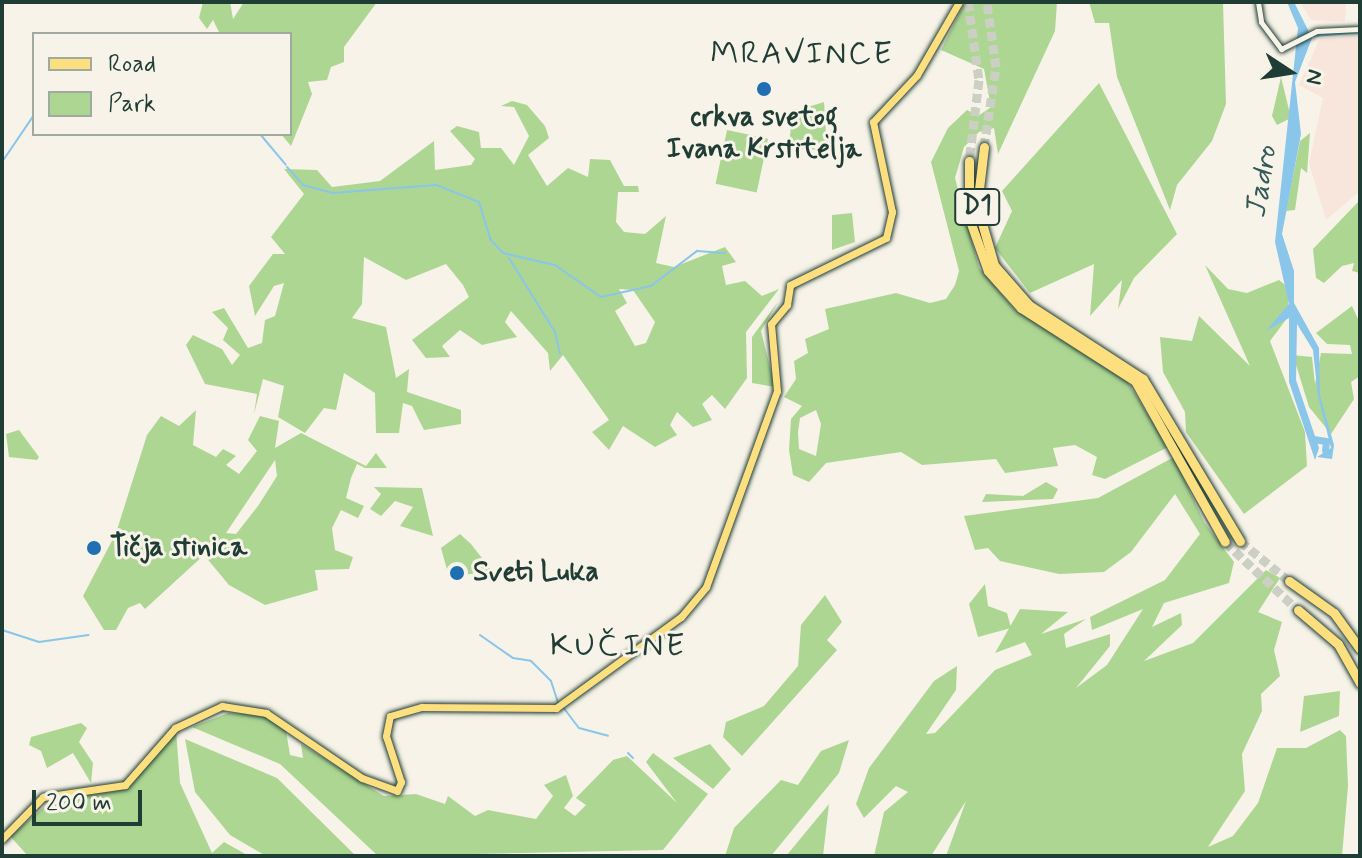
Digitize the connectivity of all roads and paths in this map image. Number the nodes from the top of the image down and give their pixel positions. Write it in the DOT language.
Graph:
graph roads {
  1 [pos="959,2"];
  2 [pos="1258,2"];
  3 [pos="1360,29"];
  4 [pos="984,147"];
  5 [pos="969,161"];
  6 [pos="991,268"];
  7 [pos="1178,444"];
  8 [pos="1240,541"];
  9 [pos="1225,542"];
  10 [pos="1289,581"];
  11 [pos="1302,612"];
  12 [pos="1360,649"];
  13 [pos="1360,683"];
  14 [pos="2,839"];
  1 -- 14 [label="main road"];
  2 -- 3 [label="street"];
  4 -- 6 [label="highway, D1"];
  5 -- 6 [label="highway, D1"];
  6 -- 7 [label="highway, D1"];
  7 -- 8 [label="highway, D1"];
  7 -- 9 [label="highway, D1"];
  10 -- 12 [label="highway"];
  11 -- 13 [label="highway"];
}
